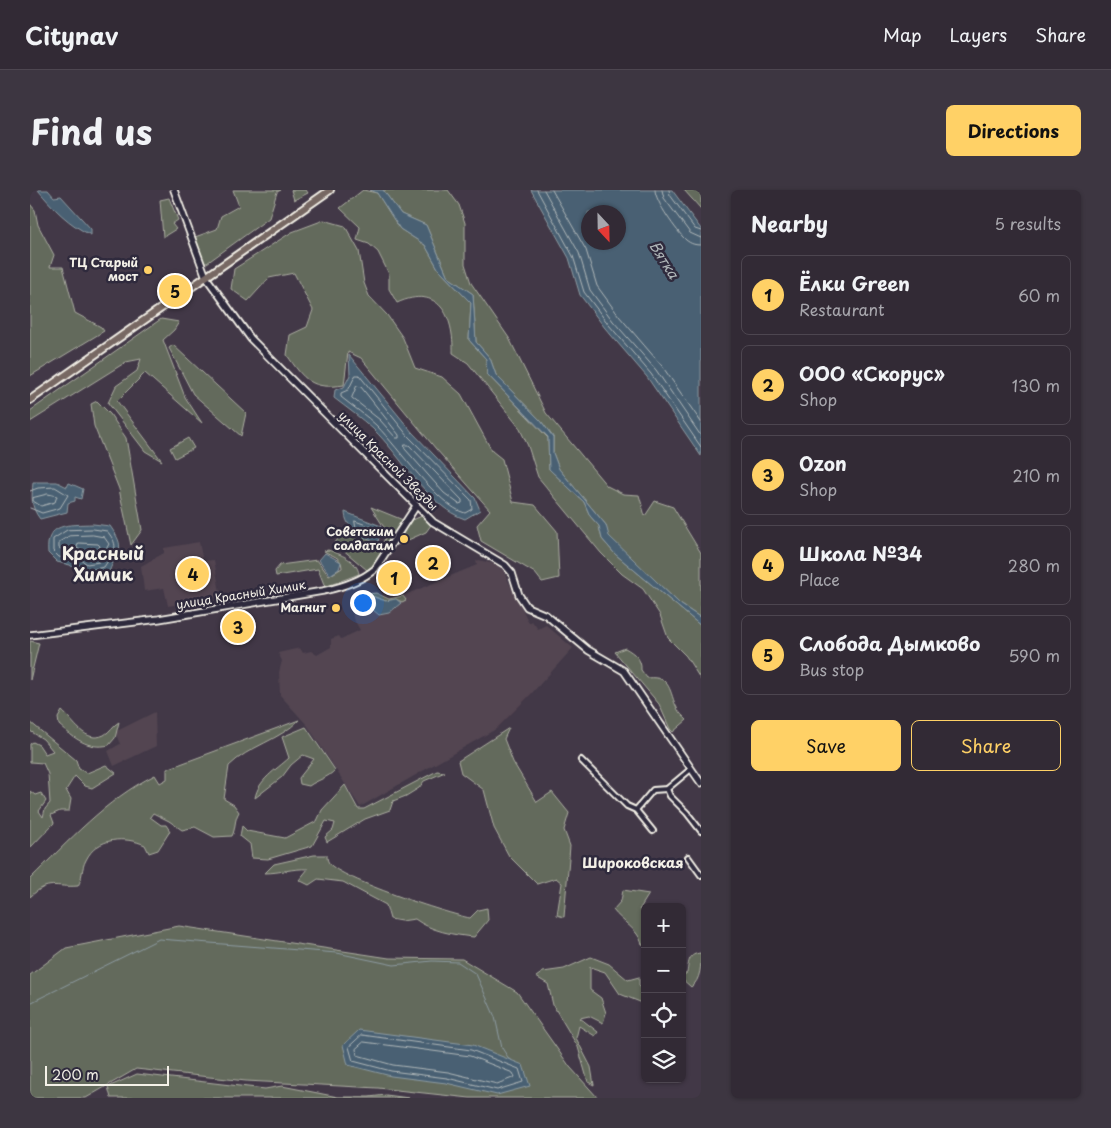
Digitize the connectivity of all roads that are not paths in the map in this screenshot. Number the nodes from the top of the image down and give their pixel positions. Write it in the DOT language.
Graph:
graph roads {
  1 [pos="174,190"];
  2 [pos="330,190"];
  3 [pos="206,277"];
  4 [pos="30,400"];
  5 [pos="416,506"];
  6 [pos="30,635"];
  7 [pos="581,760"];
  8 [pos="690,768"];
  9 [pos="701,783"];
  10 [pos="667,789"];
  11 [pos="636,810"];
  12 [pos="653,831"];
  13 [pos="701,831"];
  14 [pos="688,857"];
  15 [pos="701,875"];
  1 -- 3 [label="street, улица Красной Звезды"];
  2 -- 3 [label="main road"];
  3 -- 4 [label="main road"];
  3 -- 5 [label="street, улица Красной Звезды"];
  5 -- 6 [label="street, улица Красный Химик"];
  5 -- 8 [label="street, улица Красной Звезды"];
  7 -- 11 [label="street"];
  8 -- 9 [label="street, улица Красной Звезды"];
  8 -- 10 [label="street"];
  10 -- 11 [label="street"];
  10 -- 13 [label="street"];
  11 -- 12 [label="street"];
  14 -- 15 [label="street"];
}
